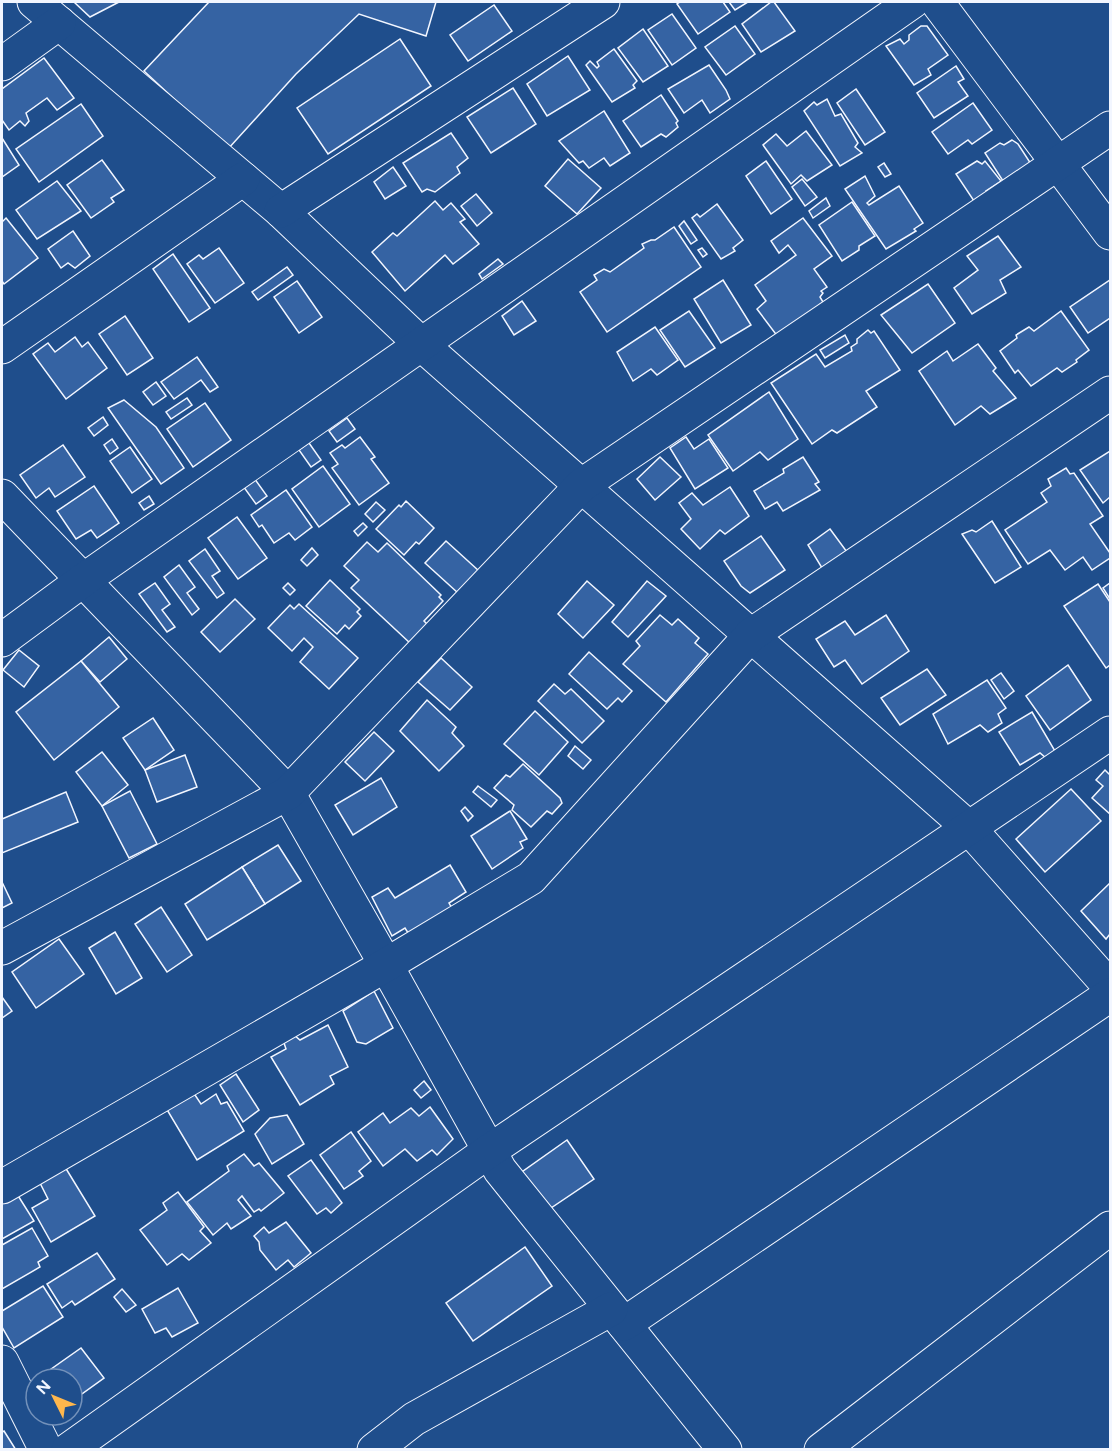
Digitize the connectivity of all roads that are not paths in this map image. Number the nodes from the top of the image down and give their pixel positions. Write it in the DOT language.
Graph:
graph roads {
  1 [pos="34,2"];
  2 [pos="603,2"];
  3 [pos="912,2"];
  4 [pos="937,2"];
  5 [pos="60,23"];
  6 [pos="2,64"];
  7 [pos="1110,128"];
  8 [pos="1058,162"];
  9 [pos="243,179"];
  10 [pos="281,211"];
  11 [pos="1110,233"];
  12 [pos="422,345"];
  13 [pos="2,347"];
  14 [pos="1110,393"];
  15 [pos="582,485"];
  16 [pos="2,496"];
  17 [pos="82,581"];
  18 [pos="751,635"];
  19 [pos="2,640"];
  20 [pos="1110,733"];
  21 [pos="288,793"];
  22 [pos="968,827"];
  23 [pos="2,948"];
  24 [pos="386,965"];
  25 [pos="1110,987"];
  26 [pos="1110,995"];
  27 [pos="489,1151"];
  28 [pos="2,1187"];
  29 [pos="1110,1228"];
  30 [pos="618,1317"];
  31 [pos="2,1362"];
  32 [pos="46,1449"];
  33 [pos="68,1449"];
  34 [pos="374,1449"];
  35 [pos="725,1449"];
  36 [pos="821,1449"];
  1 -- 5 [label="street"];
  2 -- 10 [label="street"];
  3 -- 12 [label="street"];
  4 -- 8 [label="street"];
  5 -- 6 [label="street"];
  5 -- 9 [label="street"];
  7 -- 8 [label="street"];
  8 -- 11 [label="street"];
  8 -- 15 [label="street"];
  9 -- 10 [label="street"];
  9 -- 13 [label="street"];
  10 -- 12 [label="street"];
  12 -- 15 [label="street"];
  12 -- 17 [label="street"];
  14 -- 18 [label="street"];
  15 -- 18 [label="street"];
  15 -- 21 [label="street"];
  16 -- 17 [label="street"];
  17 -- 19 [label="street"];
  17 -- 21 [label="street"];
  18 -- 22 [label="street"];
  18 -- 24 [label="street"];
  20 -- 22 [label="street"];
  21 -- 23 [label="street"];
  21 -- 24 [label="street"];
  22 -- 25 [label="street"];
  22 -- 27 [label="street"];
  24 -- 27 [label="street"];
  24 -- 28 [label="street"];
  26 -- 30 [label="street"];
  27 -- 30 [label="street"];
  27 -- 33 [label="street"];
  29 -- 36 [label="street"];
  30 -- 34 [label="street"];
  30 -- 35 [label="street"];
  31 -- 32 [label="street"];
}
